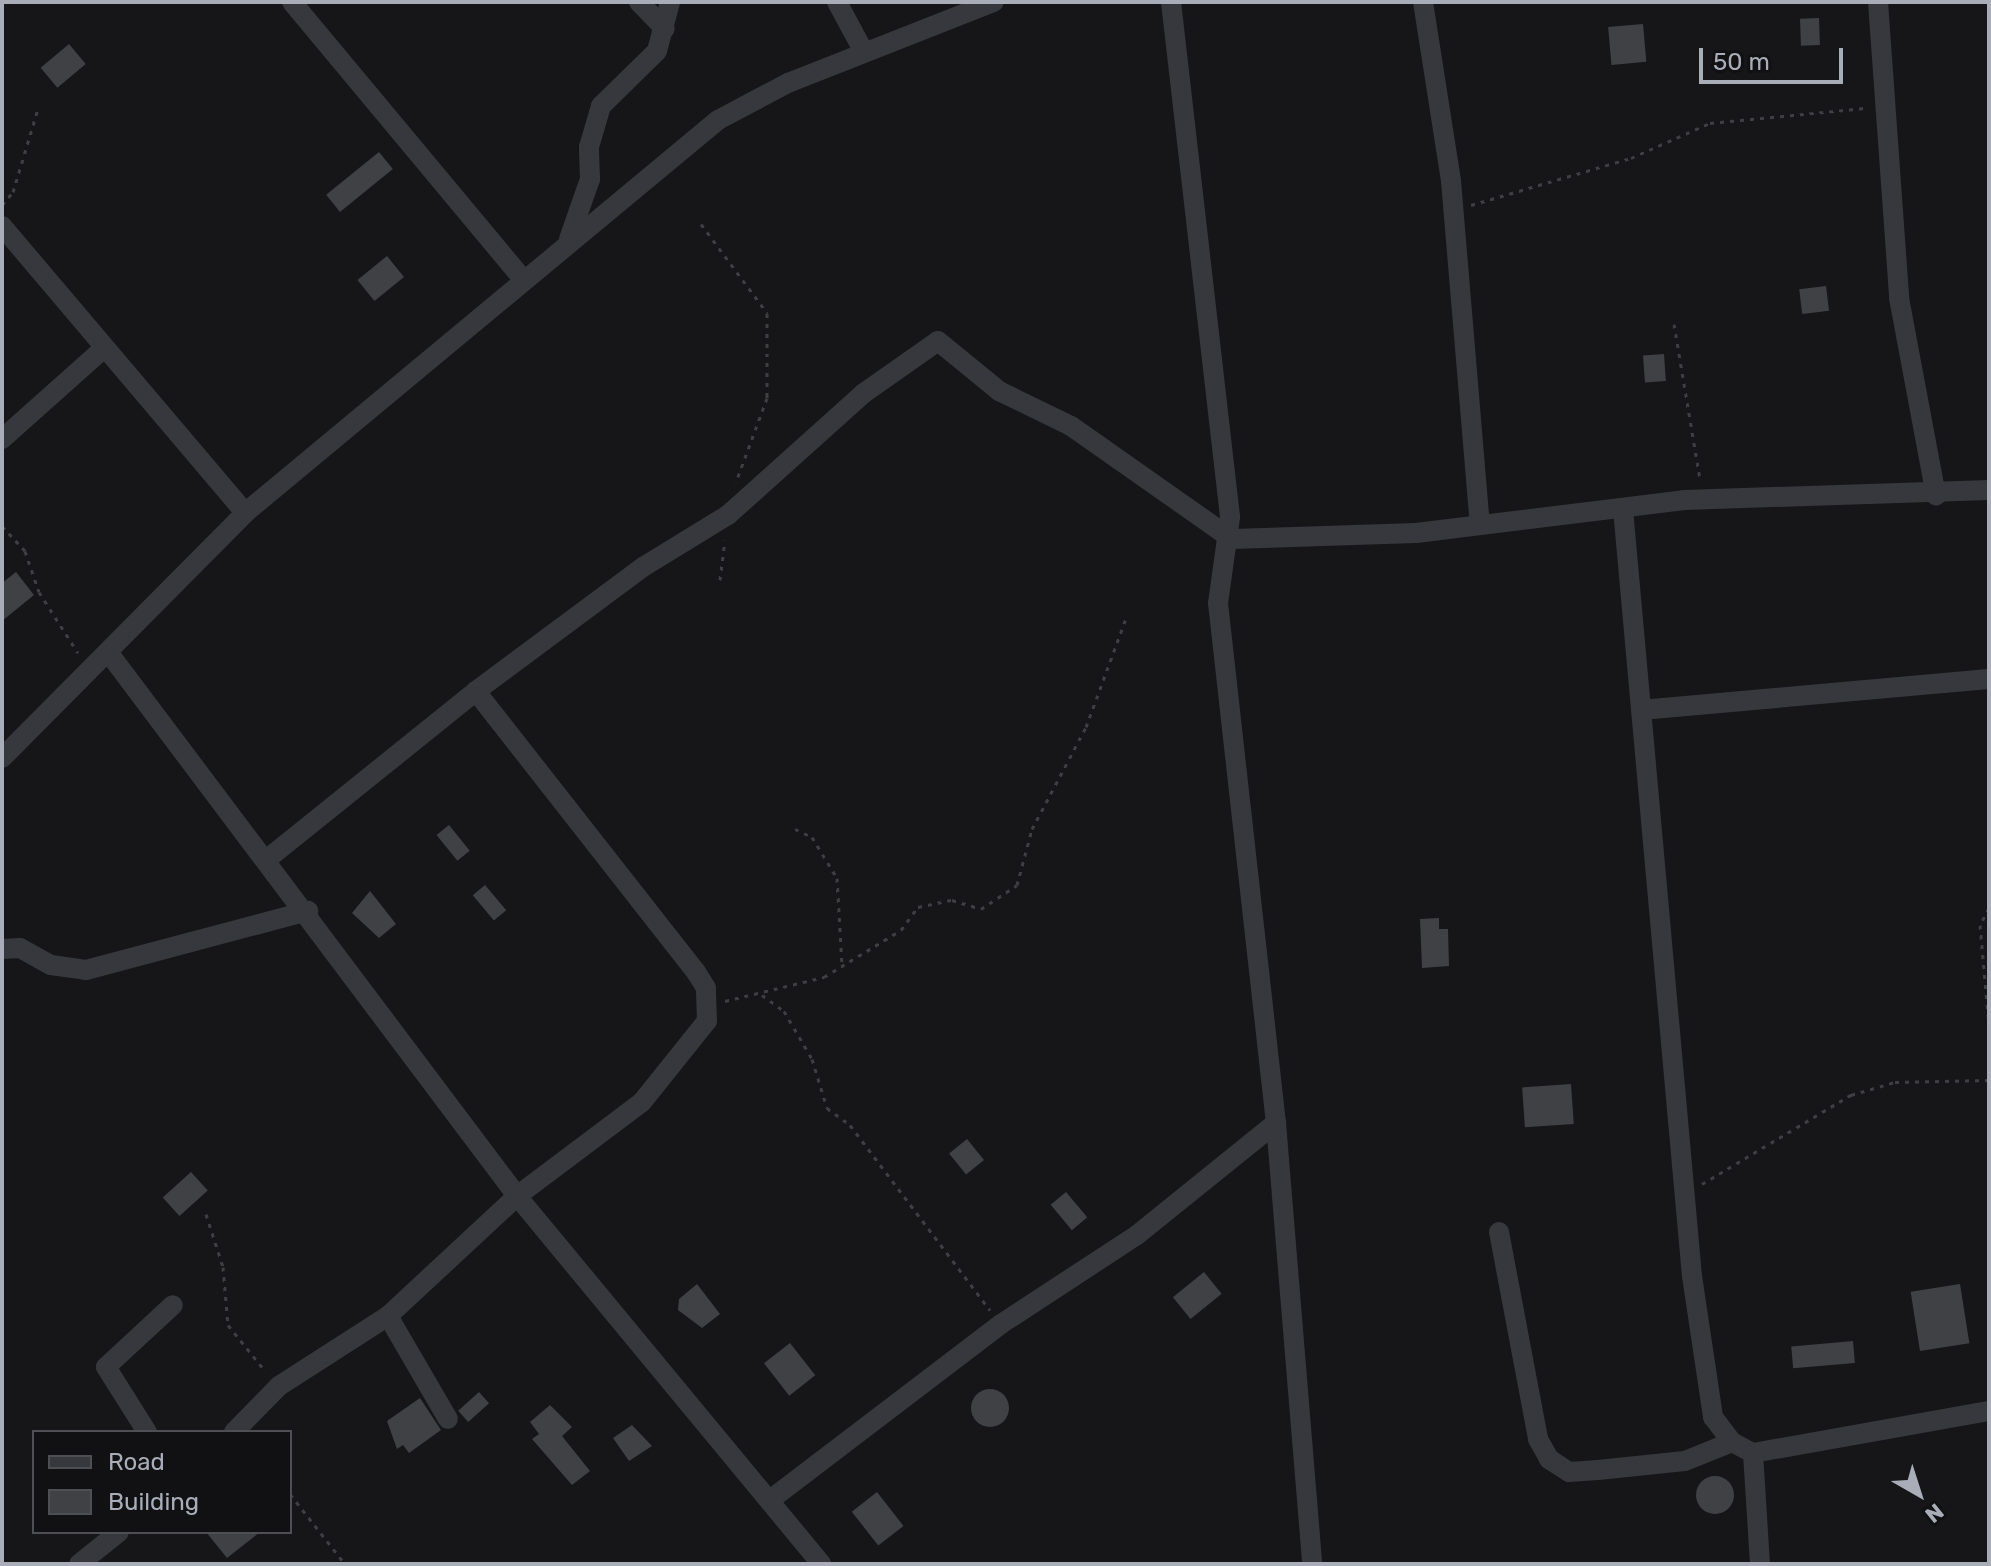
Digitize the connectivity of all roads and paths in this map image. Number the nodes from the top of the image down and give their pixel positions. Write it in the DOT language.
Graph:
graph roads {
  1 [pos="292,2"];
  2 [pos="639,2"];
  3 [pos="670,2"];
  4 [pos="837,2"];
  5 [pos="994,2"];
  6 [pos="1171,2"];
  7 [pos="1423,2"];
  8 [pos="1878,2"];
  9 [pos="665,29"];
  10 [pos="864,52"];
  11 [pos="1883,107"];
  12 [pos="37,112"];
  13 [pos="2,205"];
  14 [pos="1453,207"];
  15 [pos="701,224"];
  16 [pos="2,226"];
  17 [pos="569,239"];
  18 [pos="523,279"];
  19 [pos="1674,324"];
  20 [pos="104,348"];
  21 [pos="2,439"];
  22 [pos="1989,490"];
  23 [pos="1936,496"];
  24 [pos="1699,500"];
  25 [pos="1623,509"];
  26 [pos="245,513"];
  27 [pos="728,515"];
  28 [pos="1480,524"];
  29 [pos="2,526"];
  30 [pos="1232,539"];
  31 [pos="720,580"];
  32 [pos="1126,618"];
  33 [pos="108,652"];
  34 [pos="93,672"];
  35 [pos="1989,679"];
  36 [pos="476,691"];
  37 [pos="1641,710"];
  38 [pos="2,758"];
  39 [pos="795,829"];
  40 [pos="266,860"];
  41 [pos="1989,908"];
  42 [pos="308,911"];
  43 [pos="2,949"];
  44 [pos="842,966"];
  45 [pos="762,995"];
  46 [pos="710,1004"];
  47 [pos="1989,1025"];
  48 [pos="1989,1080"];
  49 [pos="1276,1123"];
  50 [pos="1684,1184"];
  51 [pos="517,1196"];
  52 [pos="206,1214"];
  53 [pos="1499,1232"];
  54 [pos="173,1305"];
  55 [pos="388,1316"];
  56 [pos="1001,1324"];
  57 [pos="279,1386"];
  58 [pos="1989,1411"];
  59 [pos="448,1419"];
  60 [pos="146,1430"];
  61 [pos="236,1430"];
  62 [pos="1732,1442"];
  63 [pos="1753,1453"];
  64 [pos="292,1497"];
  65 [pos="770,1500"];
  66 [pos="116,1534"];
  67 [pos="79,1564"];
  68 [pos="345,1564"];
  69 [pos="821,1564"];
  70 [pos="1312,1564"];
  71 [pos="1760,1564"];
  1 -- 18 [label="street"];
  2 -- 9 [label="street"];
  3 -- 9 [label="street"];
  4 -- 10 [label="street"];
  5 -- 10 [label="street"];
  6 -- 30 [label="street"];
  7 -- 14 [label="street"];
  8 -- 11 [label="street"];
  9 -- 17 [label="street"];
  10 -- 17 [label="street"];
  11 -- 14 [label="path"];
  11 -- 23 [label="street"];
  12 -- 13 [label="path"];
  14 -- 28 [label="street"];
  15 -- 27 [label="path"];
  16 -- 20 [label="street"];
  17 -- 18 [label="street"];
  18 -- 26 [label="street"];
  19 -- 24 [label="path"];
  20 -- 21 [label="street"];
  20 -- 26 [label="street"];
  22 -- 23 [label="street"];
  23 -- 24 [label="street"];
  24 -- 25 [label="street"];
  25 -- 28 [label="street"];
  25 -- 37 [label="street"];
  26 -- 33 [label="street"];
  27 -- 30 [label="street"];
  27 -- 31 [label="path"];
  27 -- 36 [label="street"];
  28 -- 30 [label="street"];
  29 -- 34 [label="path"];
  30 -- 49 [label="street"];
  32 -- 44 [label="path"];
  33 -- 34 [label="street"];
  33 -- 40 [label="street"];
  34 -- 38 [label="street"];
  35 -- 37 [label="street"];
  36 -- 40 [label="street"];
  36 -- 46 [label="street"];
  37 -- 50 [label="street"];
  39 -- 44 [label="path"];
  40 -- 42 [label="street"];
  41 -- 47 [label="path"];
  42 -- 43 [label="street"];
  42 -- 51 [label="street"];
  44 -- 45 [label="path"];
  45 -- 46 [label="path"];
  45 -- 56 [label="path"];
  46 -- 51 [label="street"];
  48 -- 50 [label="path"];
  49 -- 56 [label="street"];
  49 -- 70 [label="street"];
  50 -- 62 [label="street"];
  51 -- 55 [label="street"];
  51 -- 65 [label="street"];
  52 -- 57 [label="path"];
  53 -- 62 [label="street"];
  54 -- 60 [label="street"];
  55 -- 57 [label="street"];
  55 -- 59 [label="street"];
  56 -- 65 [label="street"];
  57 -- 61 [label="street"];
  58 -- 63 [label="street"];
  62 -- 63 [label="street"];
  63 -- 71 [label="street"];
  64 -- 68 [label="path"];
  65 -- 69 [label="street"];
  66 -- 67 [label="street"];
}
